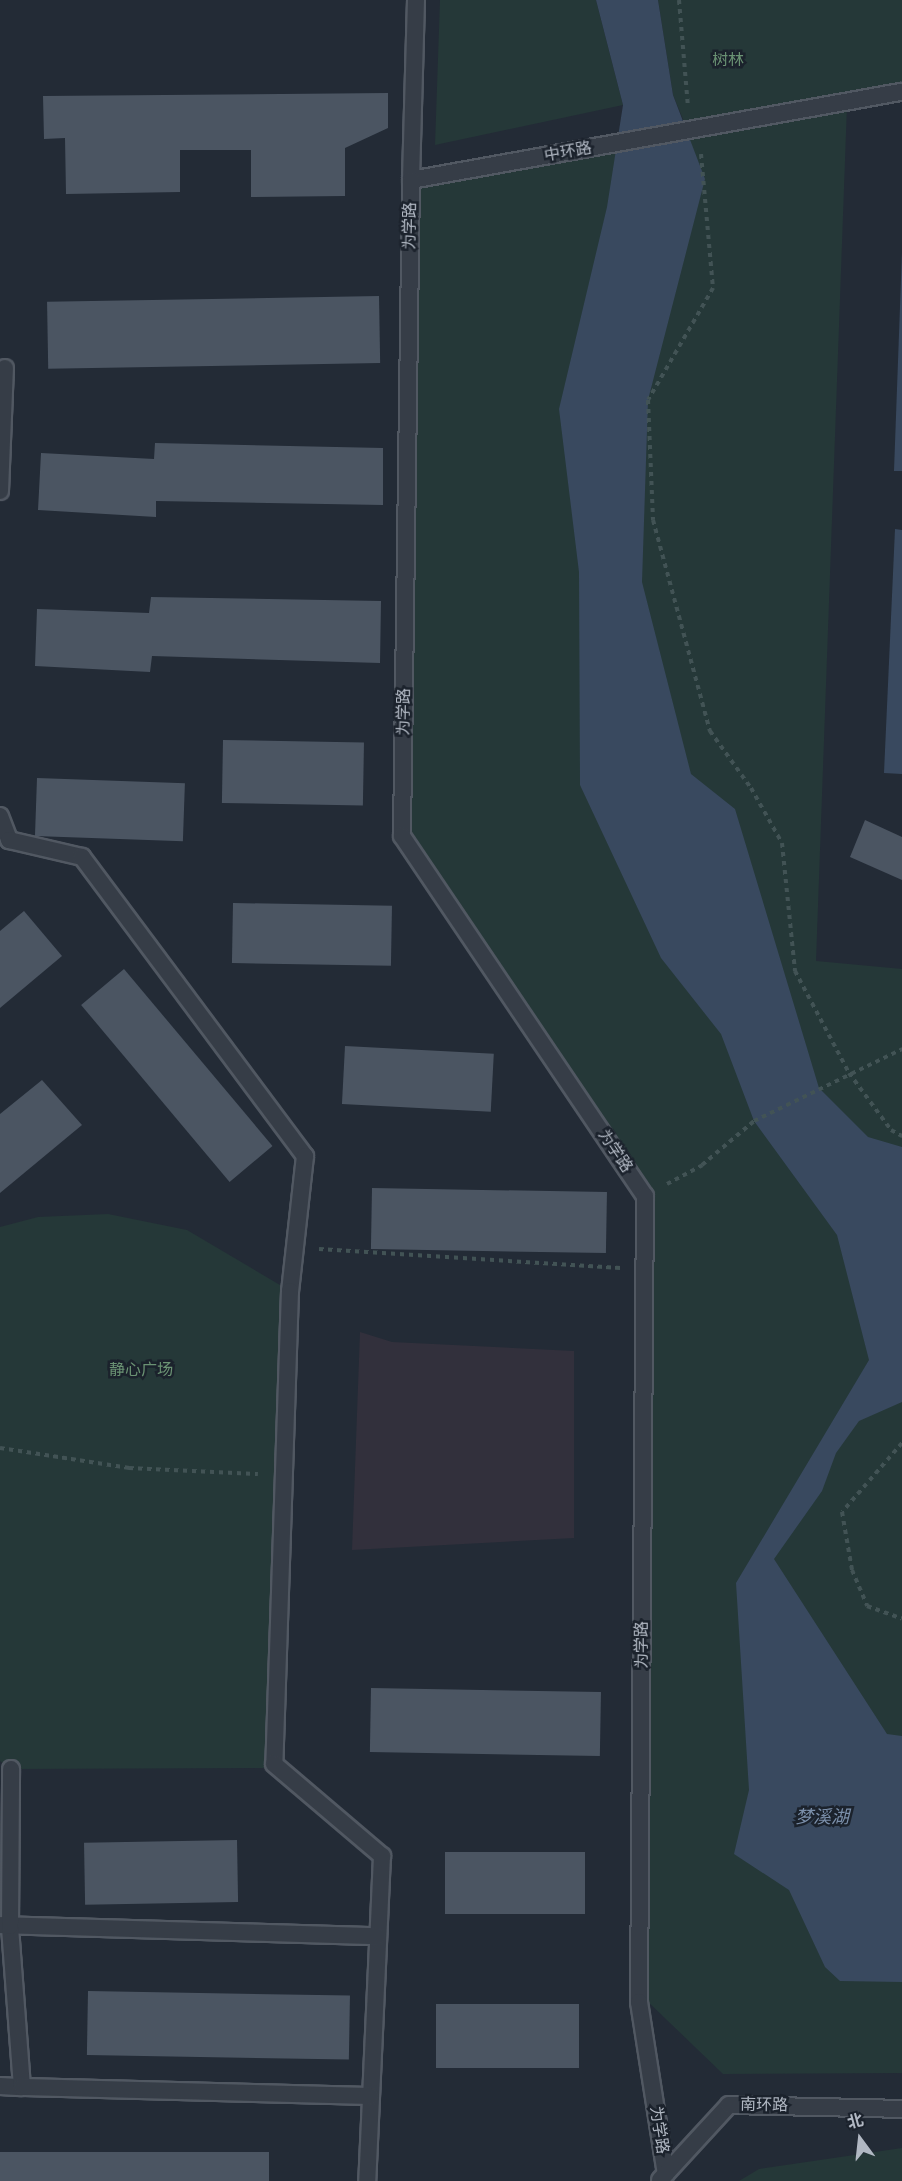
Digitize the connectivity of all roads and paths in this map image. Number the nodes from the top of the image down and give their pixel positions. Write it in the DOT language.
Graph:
graph roads {
  1 [pos="416,0"];
  2 [pos="679,0"];
  3 [pos="902,92"];
  4 [pos="691,130"];
  5 [pos="411,180"];
  6 [pos="4,368"];
  7 [pos="0,491"];
  8 [pos="0,816"];
  9 [pos="5,840"];
  10 [pos="902,1049"];
  11 [pos="849,1073"];
  12 [pos="902,1136"];
  13 [pos="645,1196"];
  14 [pos="294,1247"];
  15 [pos="645,1270"];
  16 [pos="902,1443"];
  17 [pos="0,1448"];
  18 [pos="284,1476"];
  19 [pos="902,1619"];
  20 [pos="11,1768"];
  21 [pos="5,1926"];
  22 [pos="378,1936"];
  23 [pos="0,2086"];
  24 [pos="22,2087"];
  25 [pos="371,2096"];
  26 [pos="902,2109"];
  27 [pos="663,2178"];
  28 [pos="367,2181"];
  1 -- 5 [label="lane"];
  2 -- 4 [label="path"];
  3 -- 4 [label="lane, 中环路"];
  4 -- 5 [label="lane, 中环路"];
  4 -- 11 [label="path"];
  5 -- 13 [label="lane, 为学路"];
  6 -- 7 [label="lane"];
  8 -- 9 [label="lane"];
  9 -- 14 [label="lane"];
  10 -- 11 [label="path"];
  11 -- 12 [label="path"];
  11 -- 13 [label="path"];
  13 -- 15 [label="lane, 为学路"];
  14 -- 15 [label="path"];
  14 -- 18 [label="lane"];
  15 -- 27 [label="lane, 为学路"];
  16 -- 19 [label="path"];
  17 -- 18 [label="path"];
  18 -- 22 [label="lane"];
  20 -- 21 [label="lane"];
  21 -- 22 [label="lane"];
  21 -- 24 [label="lane"];
  22 -- 25 [label="lane"];
  23 -- 24 [label="lane"];
  24 -- 25 [label="lane"];
  25 -- 28 [label="lane"];
  26 -- 27 [label="lane, 南环路"];
}
